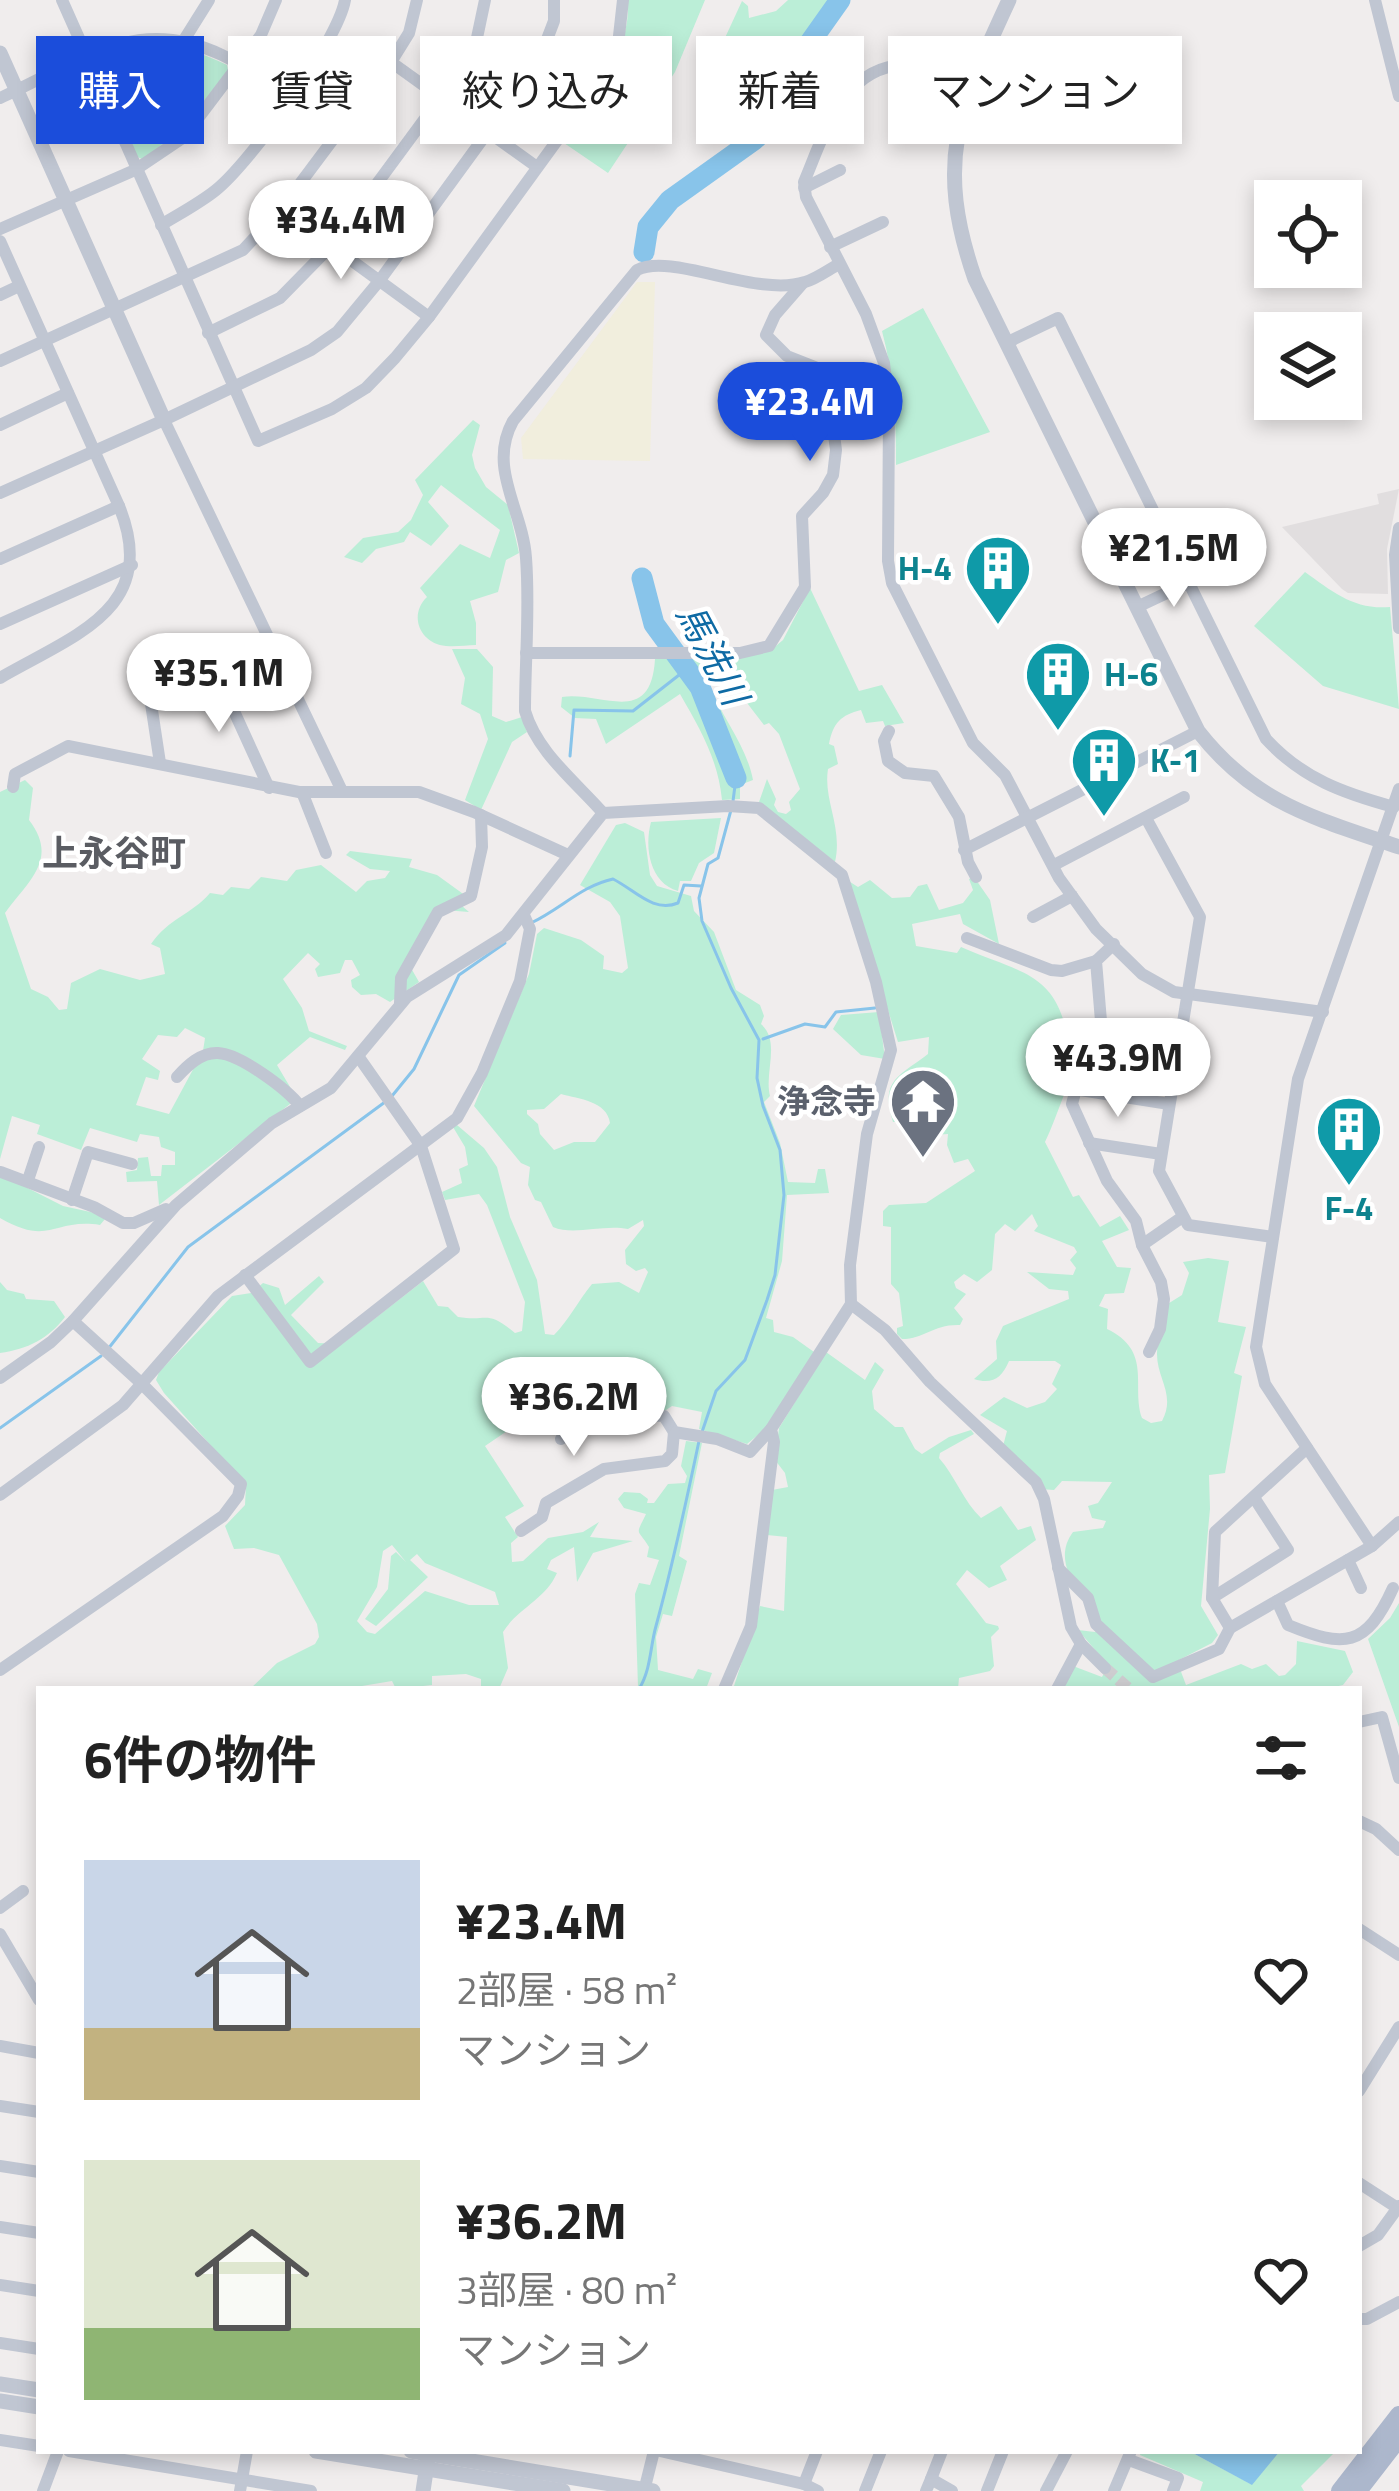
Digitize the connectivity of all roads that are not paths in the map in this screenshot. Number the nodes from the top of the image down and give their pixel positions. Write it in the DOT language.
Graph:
graph roads {
  1 [pos="209,0"];
  2 [pos="276,0"];
  3 [pos="345,0"];
  4 [pos="417,0"];
  5 [pos="485,0"];
  6 [pos="554,0"];
  7 [pos="623,0"];
  8 [pos="1009,0"];
  9 [pos="1376,0"];
  10 [pos="67,2"];
  11 [pos="79,36"];
  12 [pos="186,36"];
  13 [pos="260,36"];
  14 [pos="334,36"];
  15 [pos="477,36"];
  16 [pos="548,36"];
  17 [pos="992,36"];
  18 [pos="0,53"];
  19 [pos="396,54"];
  20 [pos="888,69"];
  21 [pos="228,78"];
  22 [pos="36,81"];
  23 [pos="16,90"];
  24 [pos="1399,96"];
  25 [pos="0,98"];
  26 [pos="420,123"];
  27 [pos="124,144"];
  28 [pos="254,144"];
  29 [pos="330,144"];
  30 [pos="479,144"];
  31 [pos="505,144"];
  32 [pos="955,144"];
  33 [pos="537,167"];
  34 [pos="135,170"];
  35 [pos="840,170"];
  36 [pos="804,188"];
  37 [pos="65,199"];
  38 [pos="281,209"];
  39 [pos="883,222"];
  40 [pos="161,225"];
  41 [pos="0,229"];
  42 [pos="0,241"];
  43 [pos="331,246"];
  44 [pos="830,247"];
  45 [pos="838,265"];
  46 [pos="184,278"];
  47 [pos="380,280"];
  48 [pos="802,284"];
  49 [pos="19,286"];
  50 [pos="0,295"];
  51 [pos="115,311"];
  52 [pos="429,317"];
  53 [pos="208,333"];
  54 [pos="44,341"];
  55 [pos="1006,343"];
  56 [pos="0,361"];
  57 [pos="233,387"];
  58 [pos="68,393"];
  59 [pos="164,420"];
  60 [pos="0,424"];
  61 [pos="95,451"];
  62 [pos="0,493"];
  63 [pos="119,506"];
  64 [pos="1399,528"];
  65 [pos="0,560"];
  66 [pos="132,565"];
  67 [pos="1188,583"];
  68 [pos="1137,607"];
  69 [pos="0,624"];
  70 [pos="1399,628"];
  71 [pos="526,652"];
  72 [pos="212,663"];
  73 [pos="0,678"];
  74 [pos="150,697"];
  75 [pos="889,731"];
  76 [pos="1198,731"];
  77 [pos="160,763"];
  78 [pos="13,787"];
  79 [pos="269,788"];
  80 [pos="1399,789"];
  81 [pos="342,791"];
  82 [pos="302,792"];
  83 [pos="1184,797"];
  84 [pos="1394,806"];
  85 [pos="603,813"];
  86 [pos="481,815"];
  87 [pos="1028,817"];
  88 [pos="1146,818"];
  89 [pos="1391,844"];
  90 [pos="964,850"];
  91 [pos="326,853"];
  92 [pos="568,855"];
  93 [pos="1054,865"];
  94 [pos="976,877"];
  95 [pos="1072,896"];
  96 [pos="1033,917"];
  97 [pos="526,921"];
  98 [pos="967,938"];
  99 [pos="1114,944"];
  100 [pos="1096,961"];
  101 [pos="1186,994"];
  102 [pos="400,1004"];
  103 [pos="1323,1012"];
  104 [pos="358,1056"];
  105 [pos="177,1077"];
  106 [pos="1074,1089"];
  107 [pos="1169,1104"];
  108 [pos="300,1106"];
  109 [pos="1089,1143"];
  110 [pos="421,1146"];
  111 [pos="39,1147"];
  112 [pos="1161,1154"];
  113 [pos="132,1164"];
  114 [pos="1,1172"];
  115 [pos="28,1180"];
  116 [pos="72,1200"];
  117 [pos="176,1204"];
  118 [pos="1181,1218"];
  119 [pos="1273,1237"];
  120 [pos="1142,1245"];
  121 [pos="245,1275"];
  122 [pos="851,1304"];
  123 [pos="73,1321"];
  124 [pos="1150,1352"];
  125 [pos="0,1378"];
  126 [pos="141,1383"];
  127 [pos="771,1429"];
  128 [pos="674,1432"];
  129 [pos="561,1439"];
  130 [pos="1307,1448"];
  131 [pos="0,1495"];
  132 [pos="1256,1499"];
  133 [pos="1399,1522"];
  134 [pos="521,1531"];
  135 [pos="1372,1546"];
  136 [pos="1348,1560"];
  137 [pos="1058,1567"];
  138 [pos="1361,1588"];
  139 [pos="1394,1588"];
  140 [pos="1212,1598"];
  141 [pos="1277,1601"];
  142 [pos="1230,1628"];
  143 [pos="1081,1644"];
  144 [pos="1105,1669"];
  145 [pos="0,1670"];
  146 [pos="725,1686"];
  147 [pos="1059,1686"];
  148 [pos="1362,1721"];
  149 [pos="1399,1778"];
  150 [pos="1362,1822"];
  151 [pos="1399,1850"];
  152 [pos="23,1891"];
  153 [pos="0,1908"];
  154 [pos="1362,1931"];
  155 [pos="0,1934"];
  156 [pos="1399,1955"];
  157 [pos="36,1995"];
  158 [pos="1399,2027"];
  159 [pos="0,2046"];
  160 [pos="36,2052"];
  161 [pos="1362,2086"];
  162 [pos="0,2105"];
  163 [pos="36,2111"];
  164 [pos="0,2166"];
  165 [pos="36,2172"];
  166 [pos="1362,2185"];
  167 [pos="1398,2208"];
  168 [pos="0,2227"];
  169 [pos="36,2233"];
  170 [pos="1362,2244"];
  171 [pos="0,2285"];
  172 [pos="36,2291"];
  173 [pos="1399,2302"];
  174 [pos="1362,2319"];
  175 [pos="0,2343"];
  176 [pos="36,2349"];
  177 [pos="0,2384"];
  178 [pos="36,2390"];
  179 [pos="0,2401"];
  180 [pos="36,2407"];
  181 [pos="1399,2415"];
  182 [pos="1399,2438"];
  183 [pos="0,2440"];
  184 [pos="36,2446"];
  185 [pos="57,2454"];
  186 [pos="84,2454"];
  187 [pos="246,2454"];
  188 [pos="364,2454"];
  189 [pos="656,2454"];
  190 [pos="669,2454"];
  191 [pos="817,2454"];
  192 [pos="880,2454"];
  193 [pos="942,2454"];
  194 [pos="1002,2454"];
  195 [pos="1065,2454"];
  196 [pos="1130,2456"];
  197 [pos="428,2458"];
  198 [pos="928,2485"];
  199 [pos="241,2486"];
  200 [pos="811,2488"];
  201 [pos="647,2490"];
  202 [pos="43,2491"];
  203 [pos="311,2491"];
  204 [pos="423,2491"];
  205 [pos="563,2491"];
  206 [pos="865,2491"];
  207 [pos="952,2491"];
  208 [pos="987,2491"];
  209 [pos="1046,2491"];
  210 [pos="1114,2491"];
  211 [pos="1173,2491"];
  212 [pos="1340,2491"];
  213 [pos="1358,2491"];
  1 -- 12 [label="street"];
  2 -- 13 [label="street"];
  3 -- 14 [label="street"];
  4 -- 19 [label="street"];
  5 -- 15 [label="street"];
  6 -- 16 [label="street"];
  7 -- 33 [label="street"];
  8 -- 17 [label="street"];
  9 -- 24 [label="street"];
  10 -- 11 [label="street"];
  18 -- 23 [label="street"];
  20 -- 36 [label="street"];
  21 -- 34 [label="street"];
  22 -- 23 [label="street"];
  23 -- 25 [label="street"];
  23 -- 37 [label="street"];
  26 -- 43 [label="street"];
  27 -- 34 [label="street"];
  28 -- 40 [label="street"];
  29 -- 38 [label="street"];
  30 -- 47 [label="street"];
  31 -- 33 [label="street"];
  32 -- 55 [label="street"];
  33 -- 52 [label="street"];
  34 -- 37 [label="street"];
  34 -- 40 [label="street"];
  35 -- 36 [label="street"];
  36 -- 44 [label="street"];
  37 -- 41 [label="street"];
  37 -- 51 [label="street"];
  38 -- 43 [label="street"];
  38 -- 46 [label="street"];
  39 -- 44 [label="street"];
  40 -- 46 [label="street"];
  42 -- 49 [label="street"];
  43 -- 47 [label="street"];
  43 -- 53 [label="street"];
  44 -- 45 [label="street"];
  45 -- 48 [label="street"];
  45 -- 87 [label="street"];
  46 -- 51 [label="street"];
  46 -- 53 [label="street"];
  47 -- 52 [label="street"];
  47 -- 57 [label="street"];
  48 -- 71 [label="street"];
  48 -- 71 [label="street"];
  49 -- 50 [label="street"];
  49 -- 54 [label="street"];
  51 -- 54 [label="street"];
  51 -- 59 [label="street"];
  52 -- 57 [label="street"];
  53 -- 57 [label="street"];
  54 -- 56 [label="street"];
  54 -- 58 [label="street"];
  55 -- 67 [label="street"];
  55 -- 68 [label="street"];
  57 -- 59 [label="street"];
  58 -- 60 [label="street"];
  58 -- 61 [label="street"];
  59 -- 61 [label="street"];
  59 -- 81 [label="street"];
  61 -- 62 [label="street"];
  61 -- 63 [label="street"];
  63 -- 65 [label="street"];
  63 -- 66 [label="street"];
  64 -- 70 [label="street"];
  66 -- 69 [label="street"];
  66 -- 73 [label="street"];
  67 -- 68 [label="street"];
  67 -- 84 [label="street"];
  68 -- 76 [label="street"];
  71 -- 85 [label="street"];
  72 -- 79 [label="street"];
  74 -- 77 [label="street"];
  75 -- 90 [label="street"];
  76 -- 87 [label="street"];
  76 -- 89 [label="street"];
  77 -- 78 [label="street"];
  77 -- 79 [label="street"];
  79 -- 82 [label="street"];
  80 -- 84 [label="street"];
  81 -- 82 [label="street"];
  81 -- 86 [label="street"];
  82 -- 91 [label="street"];
  83 -- 88 [label="street"];
  84 -- 89 [label="street"];
  85 -- 92 [label="street"];
  85 -- 122 [label="street"];
  86 -- 92 [label="street"];
  86 -- 102 [label="street"];
  87 -- 90 [label="street"];
  87 -- 93 [label="street"];
  88 -- 93 [label="street"];
  88 -- 101 [label="street"];
  89 -- 103 [label="street"];
  90 -- 94 [label="street"];
  92 -- 97 [label="street"];
  93 -- 95 [label="street"];
  95 -- 96 [label="street"];
  95 -- 99 [label="street"];
  97 -- 102 [label="street"];
  97 -- 110 [label="street"];
  98 -- 100 [label="street"];
  99 -- 100 [label="street"];
  99 -- 101 [label="street"];
  100 -- 106 [label="street"];
  101 -- 103 [label="street"];
  101 -- 107 [label="street"];
  102 -- 104 [label="street"];
  103 -- 119 [label="street"];
  104 -- 108 [label="street"];
  104 -- 110 [label="street"];
  105 -- 108 [label="street"];
  106 -- 107 [label="street"];
  106 -- 109 [label="street"];
  107 -- 112 [label="street"];
  108 -- 117 [label="street"];
  109 -- 112 [label="street"];
  109 -- 120 [label="street"];
  110 -- 121 [label="street"];
  110 -- 121 [label="street"];
  111 -- 115 [label="street"];
  112 -- 118 [label="street"];
  113 -- 116 [label="street"];
  114 -- 115 [label="street"];
  115 -- 116 [label="street"];
  116 -- 117 [label="street"];
  117 -- 123 [label="street"];
  118 -- 119 [label="street"];
  118 -- 120 [label="street"];
  119 -- 130 [label="street"];
  120 -- 124 [label="street"];
  121 -- 126 [label="street"];
  122 -- 127 [label="street"];
  122 -- 137 [label="street"];
  123 -- 125 [label="street"];
  123 -- 126 [label="street"];
  126 -- 131 [label="street"];
  126 -- 145 [label="street"];
  127 -- 128 [label="street"];
  127 -- 146 [label="street"];
  128 -- 129 [label="street"];
  128 -- 134 [label="street"];
  130 -- 132 [label="street"];
  130 -- 135 [label="street"];
  132 -- 140 [label="street"];
  132 -- 140 [label="street"];
  133 -- 135 [label="street"];
  135 -- 136 [label="street"];
  136 -- 138 [label="street"];
  136 -- 141 [label="street"];
  137 -- 142 [label="street"];
  137 -- 143 [label="street"];
  139 -- 141 [label="street"];
  140 -- 142 [label="street"];
  141 -- 142 [label="street"];
  143 -- 144 [label="street"];
  143 -- 147 [label="street"];
  148 -- 149 [label="street"];
  150 -- 151 [label="street"];
  152 -- 153 [label="street"];
  154 -- 156 [label="street"];
  155 -- 157 [label="street"];
  158 -- 161 [label="street"];
  159 -- 160 [label="street"];
  162 -- 163 [label="street"];
  164 -- 165 [label="street"];
  166 -- 167 [label="street"];
  167 -- 170 [label="street"];
  168 -- 169 [label="street"];
  171 -- 172 [label="street"];
  173 -- 174 [label="street"];
  175 -- 176 [label="street"];
  177 -- 178 [label="street"];
  179 -- 180 [label="street"];
  181 -- 212 [label="main road"];
  182 -- 213 [label="main road"];
  183 -- 184 [label="street"];
  185 -- 202 [label="street"];
  186 -- 199 [label="street"];
  187 -- 199 [label="street"];
  188 -- 197 [label="street"];
  189 -- 201 [label="street"];
  190 -- 200 [label="street"];
  191 -- 200 [label="street"];
  192 -- 206 [label="street"];
  193 -- 198 [label="street"];
  194 -- 208 [label="street"];
  195 -- 209 [label="street"];
  196 -- 210 [label="street"];
  196 -- 211 [label="street"];
  197 -- 201 [label="street"];
  197 -- 204 [label="street"];
  197 -- 205 [label="street"];
  198 -- 207 [label="street"];
  199 -- 203 [label="street"];
}
